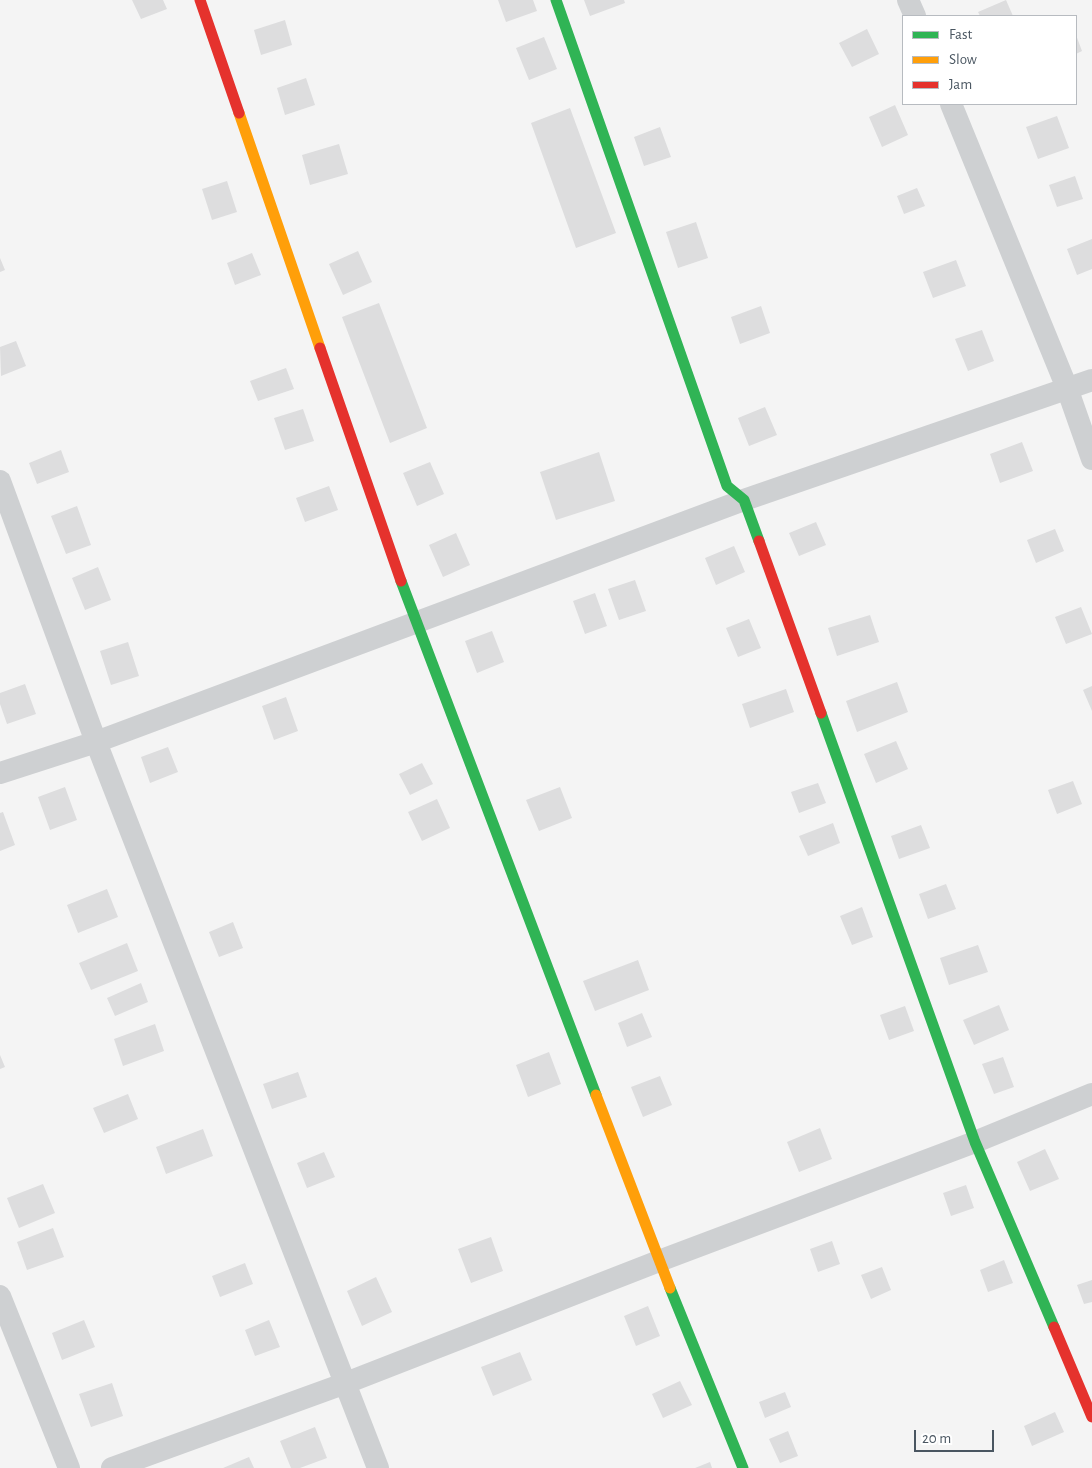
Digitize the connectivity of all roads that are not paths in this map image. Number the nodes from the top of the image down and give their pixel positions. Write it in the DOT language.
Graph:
graph roads {
  1 [pos="200,0"];
  2 [pos="556,0"];
  3 [pos="908,0"];
  4 [pos="915,15"];
  5 [pos="951,105"];
  6 [pos="1092,380"];
  7 [pos="1068,388"];
  8 [pos="1092,459"];
  9 [pos="0,481"];
  10 [pos="744,500"];
  11 [pos="415,623"];
  12 [pos="96,742"];
  13 [pos="0,773"];
  14 [pos="1092,1094"];
  15 [pos="975,1142"];
  16 [pos="660,1261"];
  17 [pos="0,1296"];
  18 [pos="346,1383"];
  19 [pos="1092,1416"];
  20 [pos="69,1468"];
  21 [pos="112,1468"];
  22 [pos="378,1468"];
  23 [pos="743,1468"];
  1 -- 11 [label="street"];
  2 -- 10 [label="street"];
  3 -- 4 [label="street"];
  5 -- 7 [label="street"];
  6 -- 7 [label="street"];
  7 -- 8 [label="street"];
  7 -- 10 [label="street"];
  9 -- 12 [label="street"];
  10 -- 11 [label="street"];
  10 -- 15 [label="street"];
  11 -- 12 [label="street"];
  11 -- 16 [label="street"];
  12 -- 13 [label="street"];
  12 -- 18 [label="street"];
  14 -- 15 [label="street"];
  15 -- 16 [label="street"];
  15 -- 19 [label="street"];
  16 -- 18 [label="street"];
  16 -- 23 [label="street"];
  17 -- 20 [label="street"];
  18 -- 21 [label="street"];
  18 -- 22 [label="street"];
}
